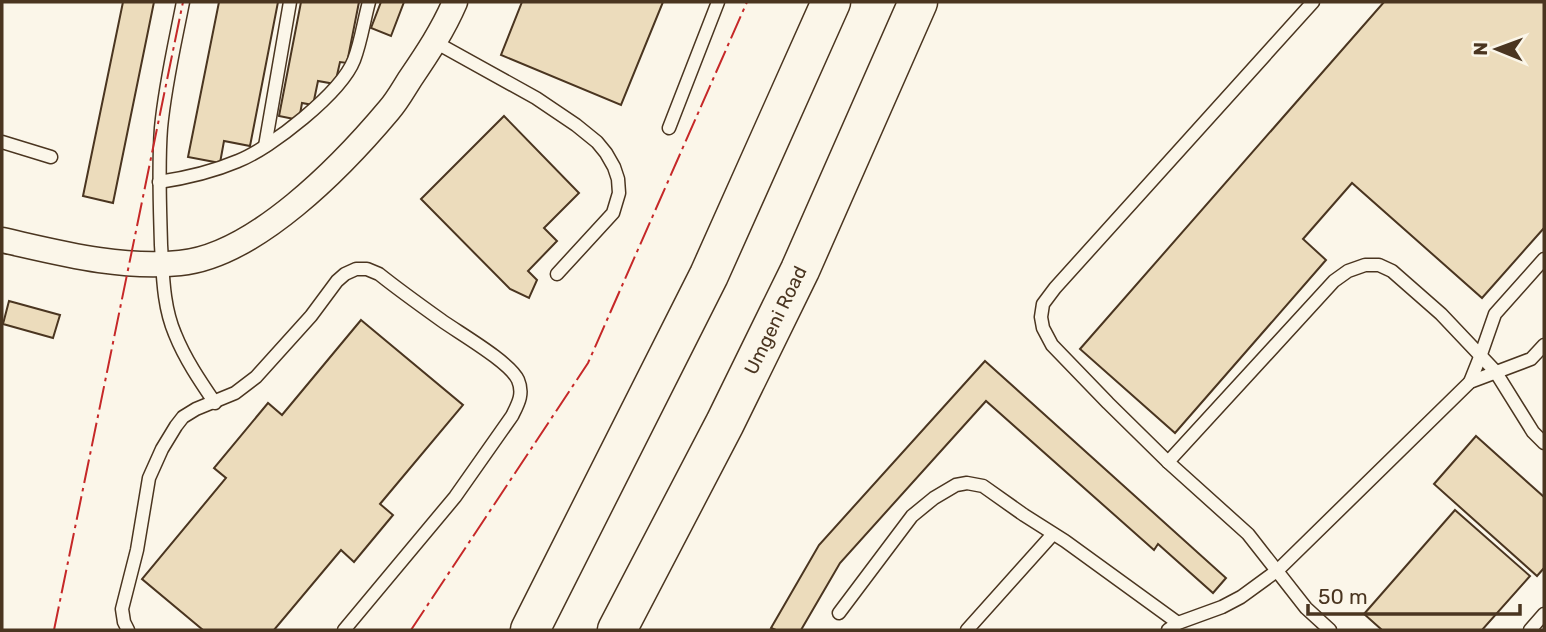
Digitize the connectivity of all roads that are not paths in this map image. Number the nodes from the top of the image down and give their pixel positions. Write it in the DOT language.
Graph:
graph roads {
  1 [pos="183,2"];
  2 [pos="290,2"];
  3 [pos="369,2"];
  4 [pos="455,2"];
  5 [pos="718,2"];
  6 [pos="831,2"];
  7 [pos="918,2"];
  8 [pos="1313,2"];
  9 [pos="435,43"];
  10 [pos="669,128"];
  11 [pos="2,142"];
  12 [pos="265,146"];
  13 [pos="51,157"];
  14 [pos="159,182"];
  15 [pos="2,240"];
  16 [pos="1544,259"];
  17 [pos="162,263"];
  18 [pos="557,274"];
  19 [pos="1544,345"];
  20 [pos="1480,357"];
  21 [pos="1495,371"];
  22 [pos="1470,382"];
  23 [pos="215,402"];
  24 [pos="1544,443"];
  25 [pos="1168,462"];
  26 [pos="1054,534"];
  27 [pos="563,564"];
  28 [pos="1278,570"];
  29 [pos="839,613"];
  30 [pos="1544,614"];
  31 [pos="1173,627"];
  32 [pos="128,630"];
  33 [pos="344,630"];
  34 [pos="517,630"];
  35 [pos="530,630"];
  36 [pos="617,630"];
  37 [pos="967,630"];
  38 [pos="1331,630"];
  39 [pos="1530,630"];
  1 -- 14 [label="lane"];
  2 -- 12 [label="lane"];
  3 -- 12 [label="lane"];
  4 -- 9 [label="street"];
  5 -- 10 [label="lane"];
  6 -- 27 [label="highway"];
  7 -- 36 [label="highway, Umgeni Road"];
  8 -- 25 [label="lane"];
  9 -- 17 [label="street"];
  9 -- 18 [label="lane"];
  11 -- 13 [label="lane"];
  12 -- 14 [label="lane"];
  14 -- 17 [label="lane"];
  15 -- 17 [label="street"];
  16 -- 20 [label="lane"];
  17 -- 23 [label="lane"];
  19 -- 21 [label="lane"];
  20 -- 21 [label="lane"];
  20 -- 22 [label="lane"];
  20 -- 25 [label="lane"];
  21 -- 22 [label="lane"];
  21 -- 24 [label="lane"];
  22 -- 28 [label="lane"];
  23 -- 32 [label="lane"];
  23 -- 33 [label="lane"];
  25 -- 28 [label="lane"];
  26 -- 29 [label="lane"];
  26 -- 31 [label="lane"];
  26 -- 37 [label="lane"];
  27 -- 34 [label="highway"];
  27 -- 35 [label="highway"];
  28 -- 31 [label="lane"];
  28 -- 38 [label="lane"];
  30 -- 39 [label="lane"];
}
